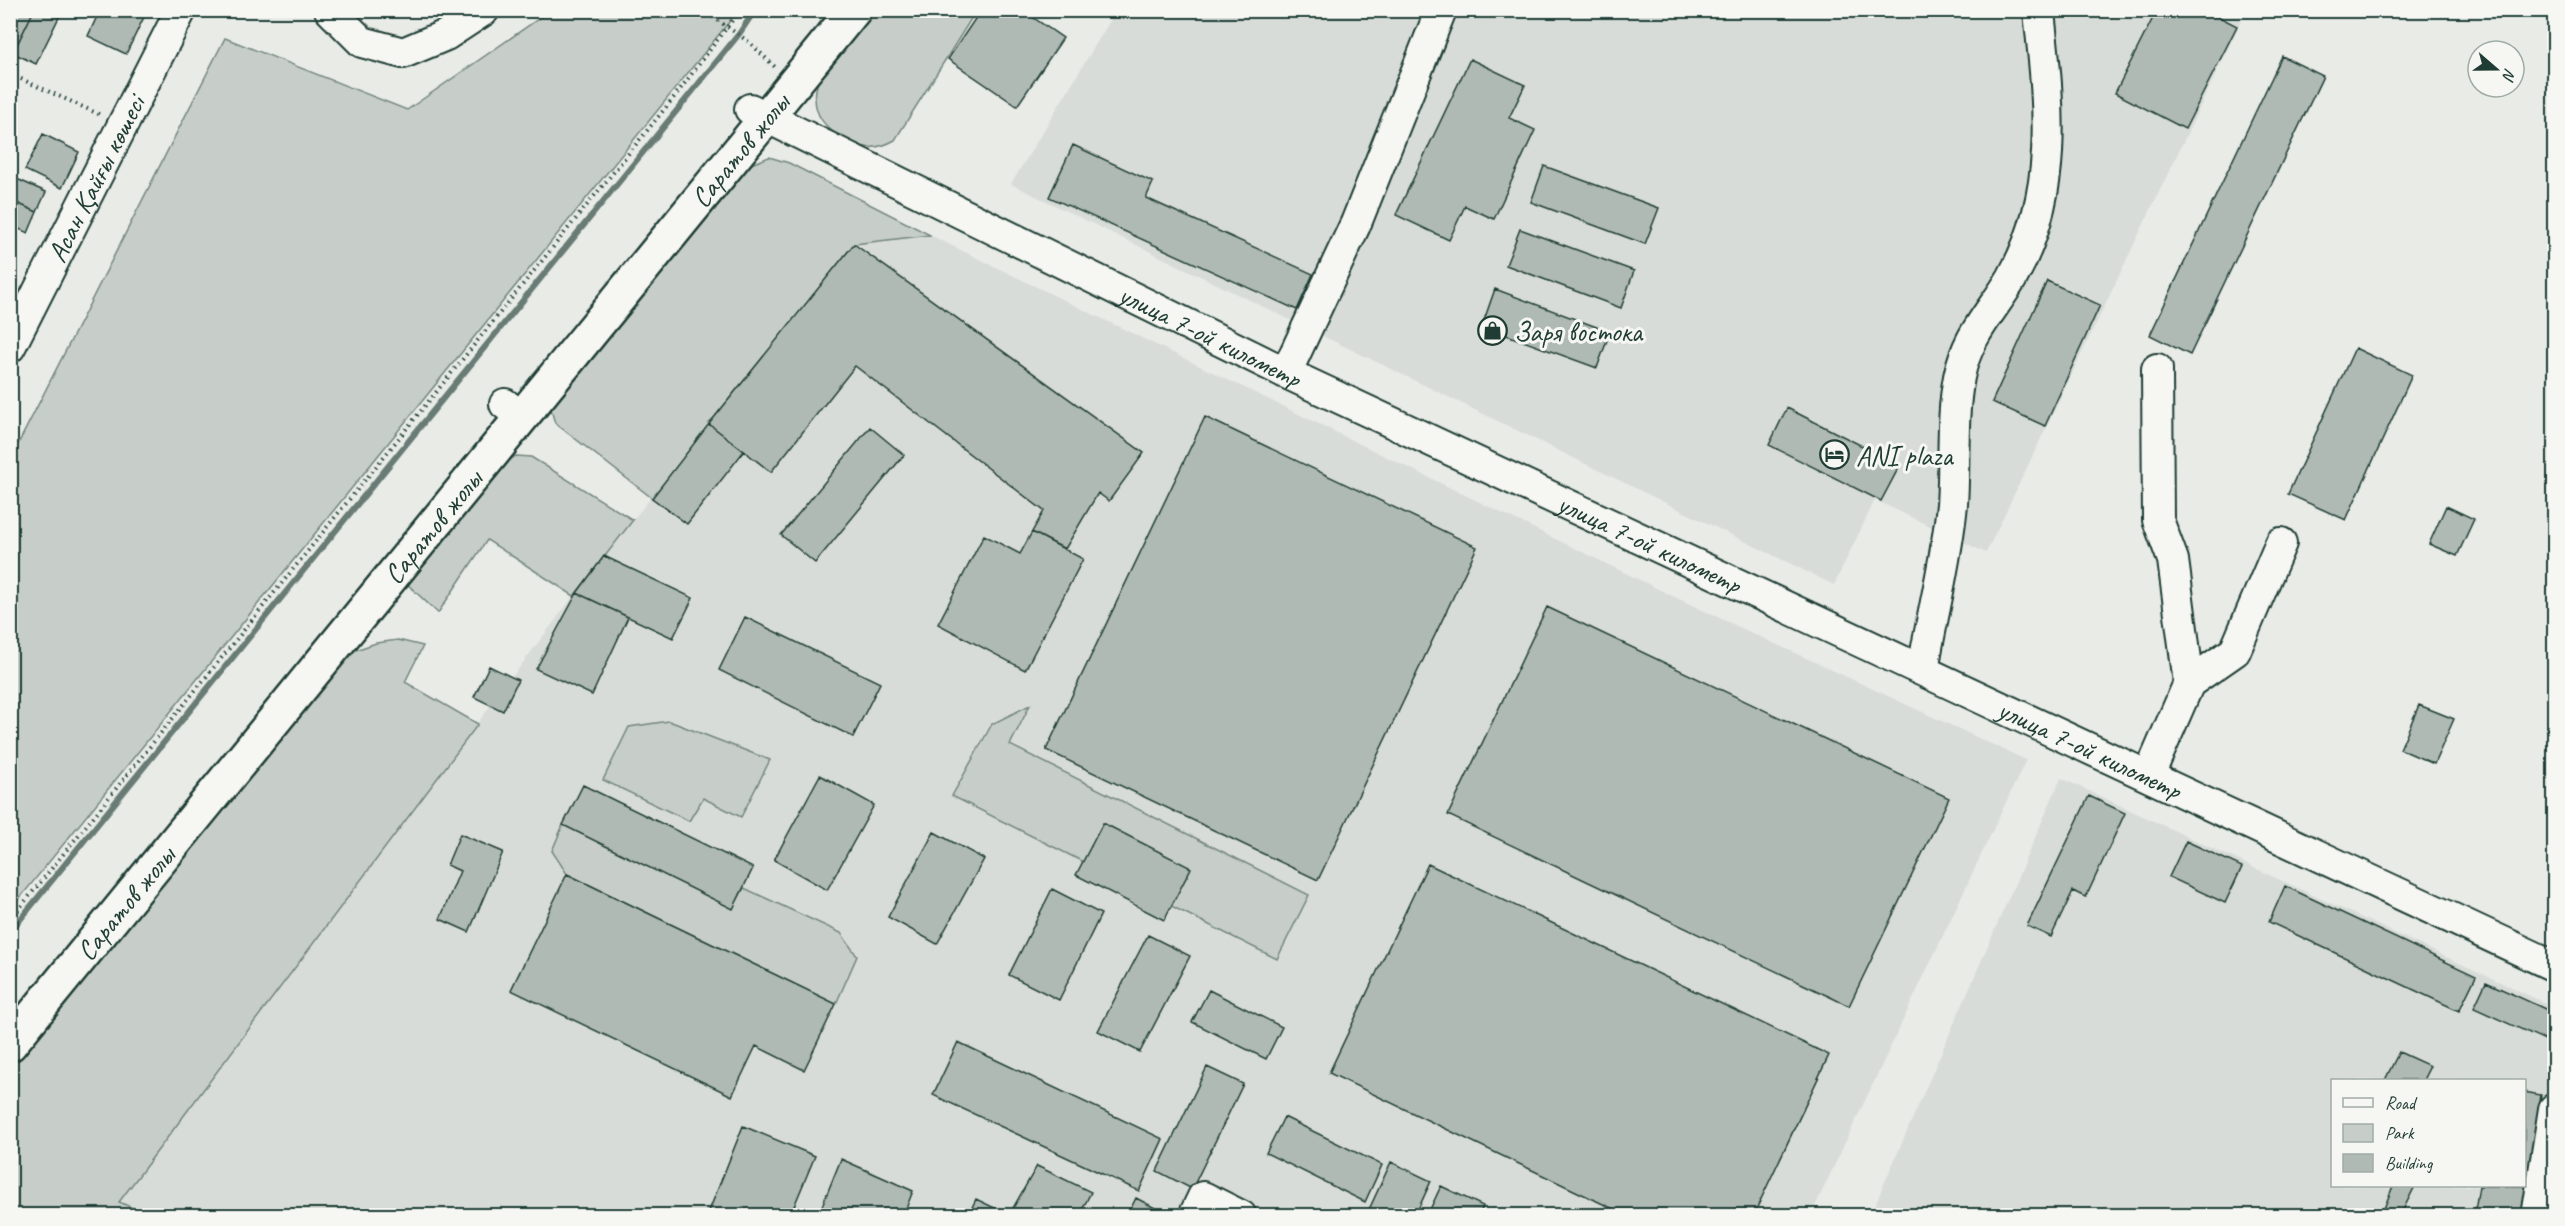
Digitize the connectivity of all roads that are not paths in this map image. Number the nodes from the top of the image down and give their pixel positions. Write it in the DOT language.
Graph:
graph roads {
  1 [pos="181,10"];
  2 [pos="330,10"];
  3 [pos="484,10"];
  4 [pos="829,10"];
  5 [pos="854,10"];
  6 [pos="1441,10"];
  7 [pos="2039,12"];
  8 [pos="759,113"];
  9 [pos="10,347"];
  10 [pos="2157,369"];
  11 [pos="1286,373"];
  12 [pos="514,411"];
  13 [pos="2281,543"];
  14 [pos="1923,670"];
  15 [pos="2189,683"];
  16 [pos="2149,775"];
  17 [pos="2554,966"];
  18 [pos="10,1012"];
  19 [pos="10,1044"];
  20 [pos="2554,1109"];
  21 [pos="1194,1215"];
  22 [pos="1241,1215"];
  23 [pos="2537,1215"];
  1 -- 9 [label="street, Асан Қайғы көшесі"];
  2 -- 3 [label="street"];
  4 -- 8 [label="main road, Саратов жолы"];
  5 -- 8 [label="main road, Саратов жолы"];
  6 -- 11 [label="street"];
  7 -- 14 [label="street"];
  8 -- 11 [label="street, улица 7-ой километр"];
  8 -- 12 [label="main road, Саратов жолы"];
  10 -- 15 [label="street"];
  11 -- 14 [label="street, улица 7-ой километр"];
  12 -- 18 [label="main road, Саратов жолы"];
  12 -- 19 [label="main road, Саратов жолы"];
  13 -- 15 [label="street"];
  14 -- 16 [label="street, улица 7-ой километр"];
  15 -- 16 [label="street"];
  16 -- 17 [label="street, улица 7-ой километр"];
  20 -- 23 [label="street"];
  21 -- 22 [label="street"];
}
